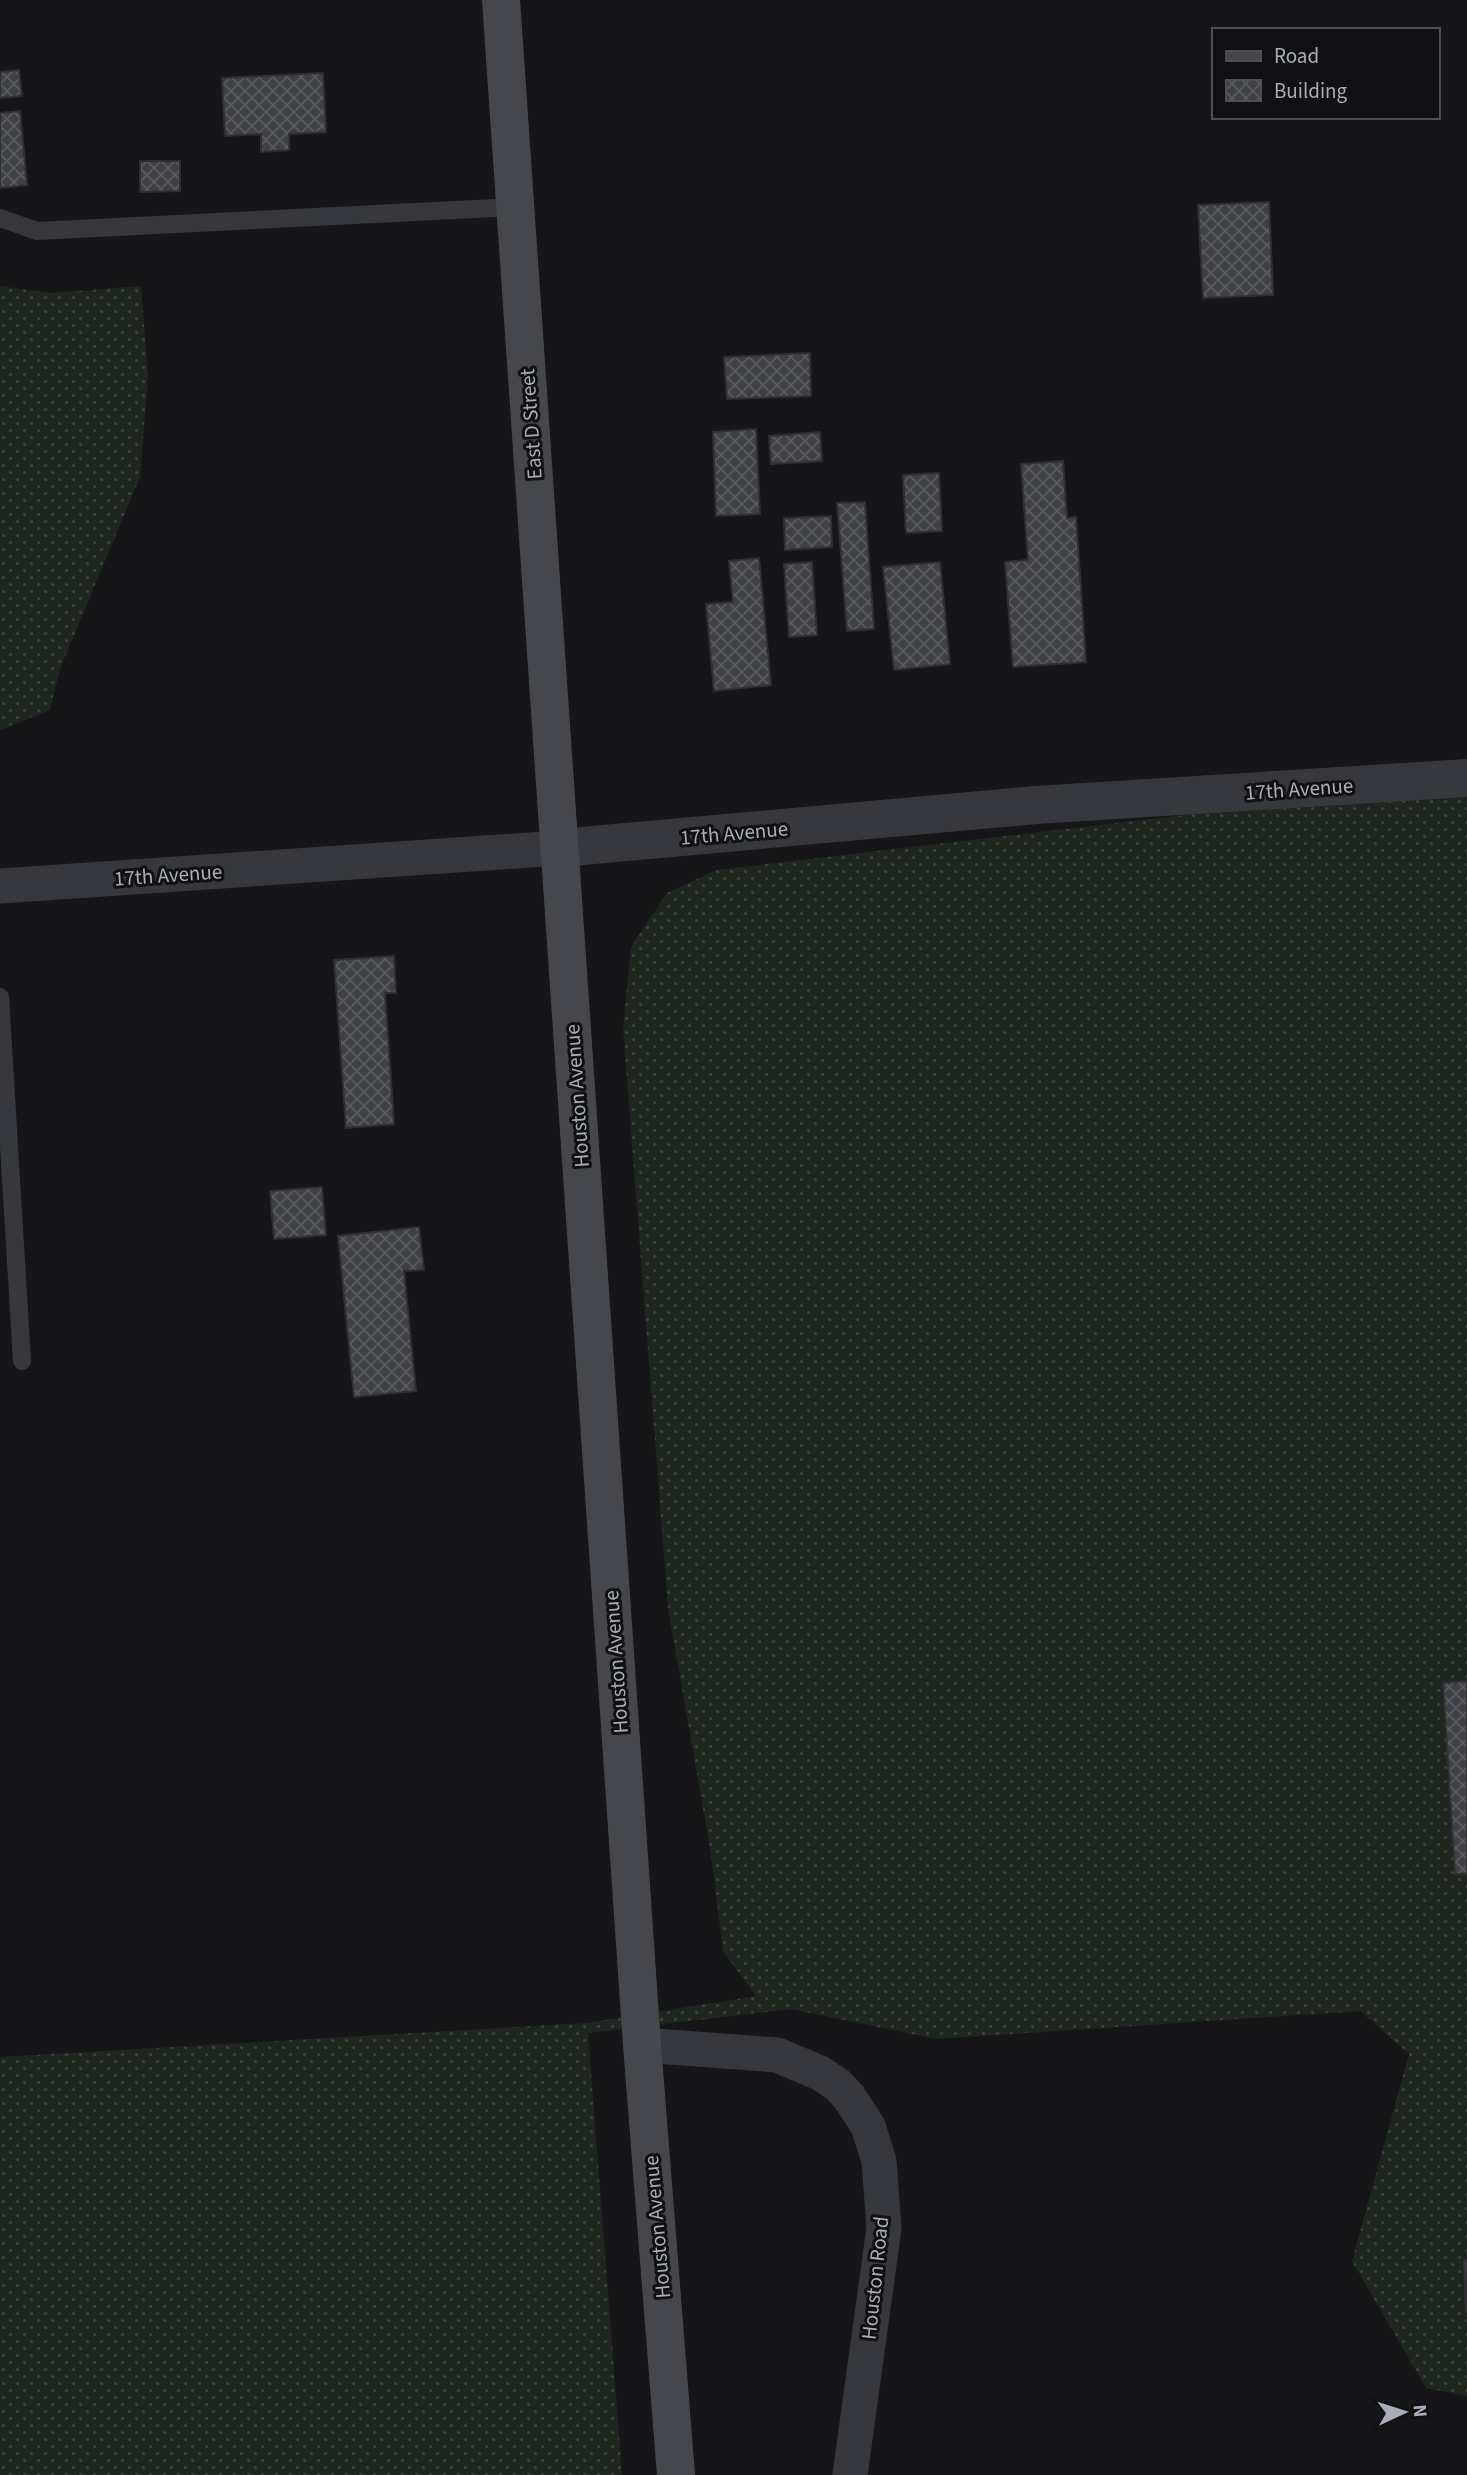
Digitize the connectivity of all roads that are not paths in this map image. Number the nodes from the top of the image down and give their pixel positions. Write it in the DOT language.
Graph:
graph roads {
  1 [pos="501,0"];
  2 [pos="516,207"];
  3 [pos="0,218"];
  4 [pos="1467,778"];
  5 [pos="560,848"];
  6 [pos="0,886"];
  7 [pos="0,997"];
  8 [pos="22,1362"];
  9 [pos="642,2045"];
  10 [pos="676,2475"];
  11 [pos="850,2475"];
  1 -- 2 [label="main road, East D Street"];
  2 -- 3 [label="lane"];
  2 -- 5 [label="main road, East D Street"];
  4 -- 5 [label="street, 17th Avenue"];
  5 -- 6 [label="street, 17th Avenue"];
  5 -- 9 [label="main road, Houston Avenue"];
  7 -- 8 [label="lane"];
  9 -- 10 [label="main road, Houston Avenue"];
  9 -- 11 [label="street, Houston Road"];
}
